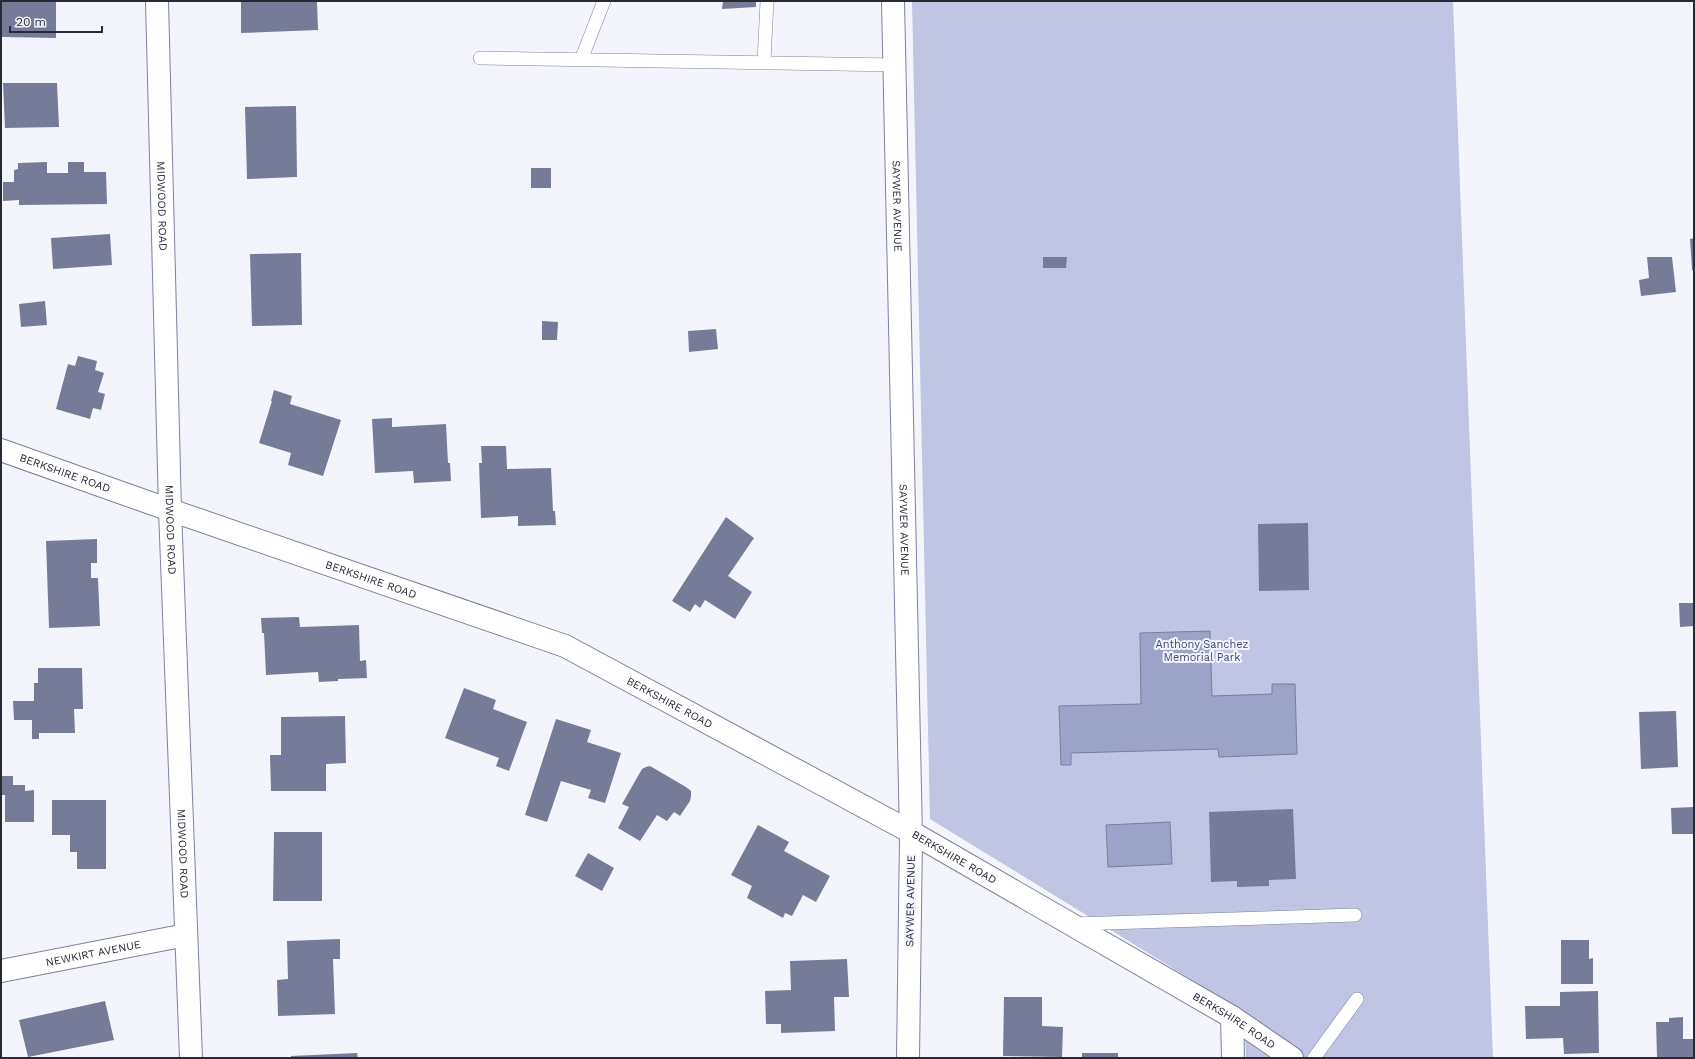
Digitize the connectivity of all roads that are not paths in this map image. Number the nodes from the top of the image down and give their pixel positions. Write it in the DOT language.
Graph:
graph roads {
  1 [pos="157,1"];
  2 [pos="604,1"];
  3 [pos="767,1"];
  4 [pos="893,1"];
  5 [pos="480,58"];
  6 [pos="581,60"];
  7 [pos="764,62"];
  8 [pos="895,65"];
  9 [pos="1,450"];
  10 [pos="170,510"];
  11 [pos="911,832"];
  12 [pos="1355,916"];
  13 [pos="1072,924"];
  14 [pos="186,935"];
  15 [pos="1,971"];
  16 [pos="1357,999"];
  17 [pos="1232,1017"];
  18 [pos="191,1058"];
  19 [pos="908,1058"];
  20 [pos="1233,1058"];
  21 [pos="1292,1058"];
  22 [pos="1314,1058"];
  1 -- 10 [label="street, MIDWOOD ROAD"];
  2 -- 6 [label="lane"];
  3 -- 7 [label="lane"];
  4 -- 8 [label="street, SAYWER AVENUE"];
  5 -- 6 [label="lane"];
  6 -- 7 [label="lane"];
  7 -- 8 [label="lane"];
  8 -- 11 [label="street, SAYWER AVENUE"];
  9 -- 10 [label="street, BERKSHIRE ROAD"];
  10 -- 11 [label="street, BERKSHIRE ROAD"];
  10 -- 14 [label="street, MIDWOOD ROAD"];
  11 -- 13 [label="street, BERKSHIRE ROAD"];
  11 -- 19 [label="street, SAYWER AVENUE"];
  12 -- 13 [label="lane"];
  13 -- 17 [label="street, BERKSHIRE ROAD"];
  14 -- 15 [label="street, NEWKIRT AVENUE"];
  14 -- 18 [label="street, MIDWOOD ROAD"];
  16 -- 22 [label="lane"];
  17 -- 20 [label="street"];
  17 -- 21 [label="street, BERKSHIRE ROAD"];
}
